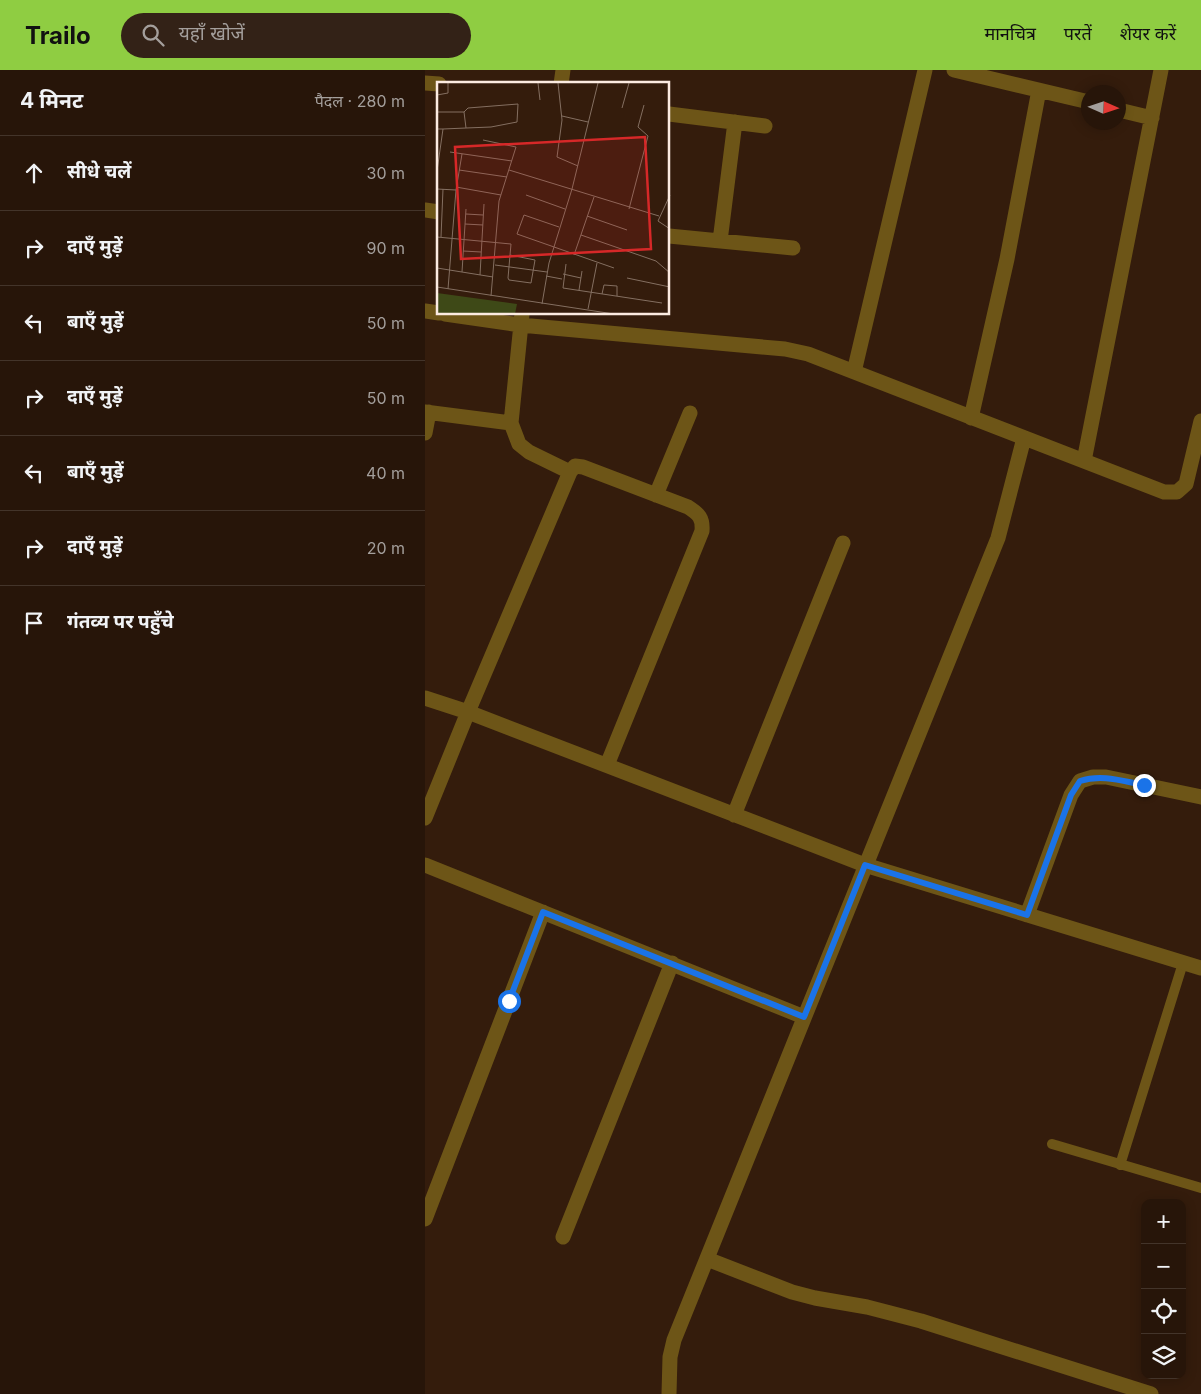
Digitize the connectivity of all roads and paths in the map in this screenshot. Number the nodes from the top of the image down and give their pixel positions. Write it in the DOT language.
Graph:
graph roads {
  1 [pos="925,70"];
  2 [pos="954,70"];
  3 [pos="1161,70"];
  4 [pos="1039,90"];
  5 [pos="1081,100"];
  6 [pos="1126,112"];
  7 [pos="670,114"];
  8 [pos="1152,118"];
  9 [pos="735,122"];
  10 [pos="765,126"];
  11 [pos="670,236"];
  12 [pos="720,241"];
  13 [pos="793,248"];
  14 [pos="460,315"];
  15 [pos="521,319"];
  16 [pos="854,372"];
  17 [pos="427,412"];
  18 [pos="689,413"];
  19 [pos="971,418"];
  20 [pos="1201,421"];
  21 [pos="511,422"];
  22 [pos="425,433"];
  23 [pos="1024,438"];
  24 [pos="1084,461"];
  25 [pos="570,472"];
  26 [pos="656,495"];
  27 [pos="843,543"];
  28 [pos="425,698"];
  29 [pos="468,712"];
  30 [pos="607,765"];
  31 [pos="1201,797"];
  32 [pos="734,815"];
  33 [pos="425,818"];
  34 [pos="425,865"];
  35 [pos="865,865"];
  36 [pos="543,912"];
  37 [pos="1027,915"];
  38 [pos="1183,963"];
  39 [pos="673,964"];
  40 [pos="1201,968"];
  41 [pos="804,1017"];
  42 [pos="1052,1144"];
  43 [pos="1120,1165"];
  44 [pos="1201,1188"];
  45 [pos="425,1220"];
  46 [pos="563,1237"];
  47 [pos="707,1259"];
  48 [pos="669,1394"];
  49 [pos="1151,1394"];
  1 -- 16 [label="street"];
  2 -- 4 [label="street"];
  3 -- 8 [label="street"];
  4 -- 5 [label="street"];
  4 -- 19 [label="street"];
  6 -- 8 [label="street"];
  7 -- 9 [label="street"];
  8 -- 24 [label="street"];
  9 -- 10 [label="street"];
  9 -- 12 [label="street"];
  11 -- 12 [label="street"];
  12 -- 13 [label="street"];
  14 -- 15 [label="street"];
  15 -- 16 [label="street"];
  15 -- 21 [label="street"];
  16 -- 19 [label="street"];
  17 -- 21 [label="street"];
  17 -- 22 [label="street"];
  18 -- 26 [label="street"];
  19 -- 23 [label="street"];
  20 -- 24 [label="street"];
  21 -- 25 [label="street"];
  23 -- 24 [label="street"];
  23 -- 35 [label="street"];
  25 -- 26 [label="street"];
  25 -- 29 [label="street"];
  26 -- 30 [label="street"];
  27 -- 32 [label="street"];
  28 -- 29 [label="street"];
  29 -- 30 [label="street"];
  29 -- 33 [label="street"];
  30 -- 32 [label="street"];
  31 -- 37 [label="street"];
  32 -- 35 [label="street"];
  34 -- 36 [label="street"];
  35 -- 37 [label="street"];
  35 -- 41 [label="street"];
  36 -- 39 [label="street"];
  36 -- 45 [label="street"];
  37 -- 38 [label="street"];
  38 -- 40 [label="street"];
  38 -- 43 [label="lane"];
  39 -- 41 [label="street"];
  39 -- 46 [label="street"];
  41 -- 47 [label="street"];
  42 -- 43 [label="lane"];
  43 -- 44 [label="lane"];
  47 -- 48 [label="street"];
  47 -- 49 [label="street"];
}
